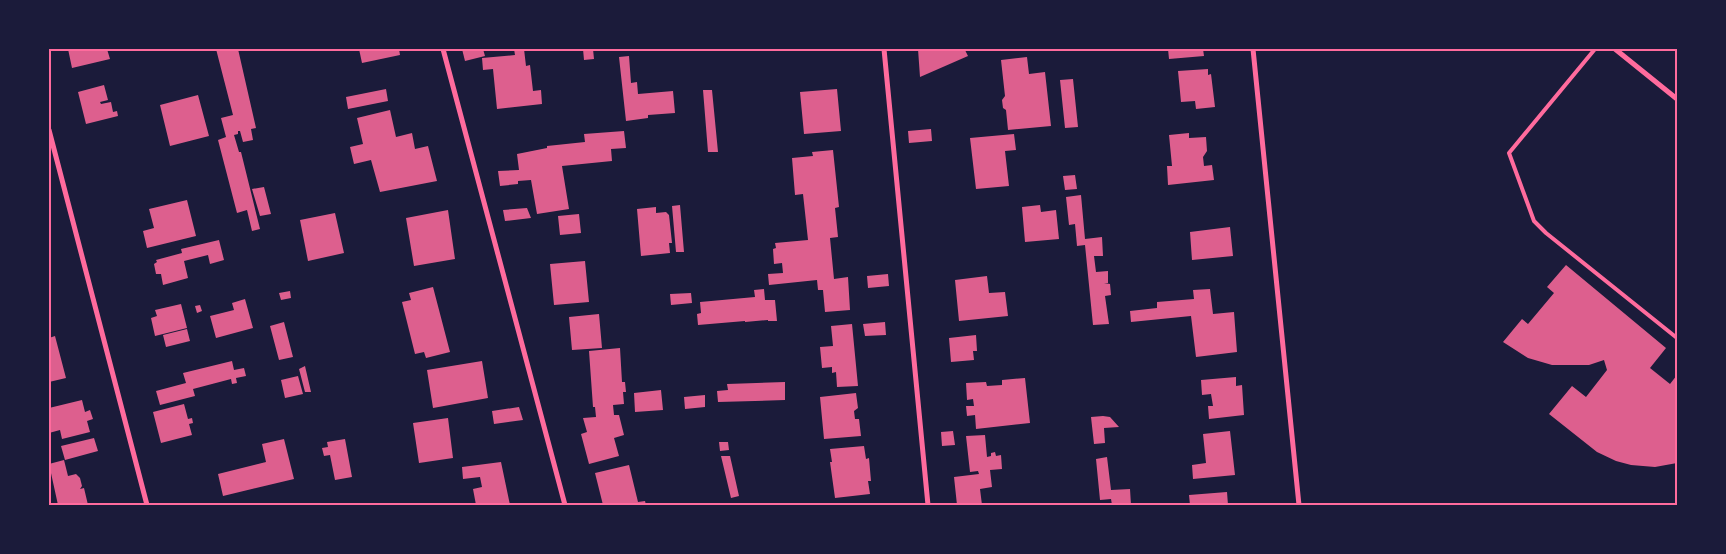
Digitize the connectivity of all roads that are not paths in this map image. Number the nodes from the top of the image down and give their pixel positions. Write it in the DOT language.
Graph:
graph roads {
  1 [pos="443,49"];
  2 [pos="884,49"];
  3 [pos="1253,49"];
  4 [pos="1595,49"];
  5 [pos="1616,49"];
  6 [pos="1677,99"];
  7 [pos="49,130"];
  8 [pos="1677,338"];
  9 [pos="147,505"];
  10 [pos="565,505"];
  11 [pos="928,505"];
  12 [pos="1299,505"];
  1 -- 10 [label="street"];
  2 -- 11 [label="street"];
  3 -- 12 [label="street"];
  4 -- 8 [label="lane"];
  5 -- 6 [label="street"];
  7 -- 9 [label="street"];
}
